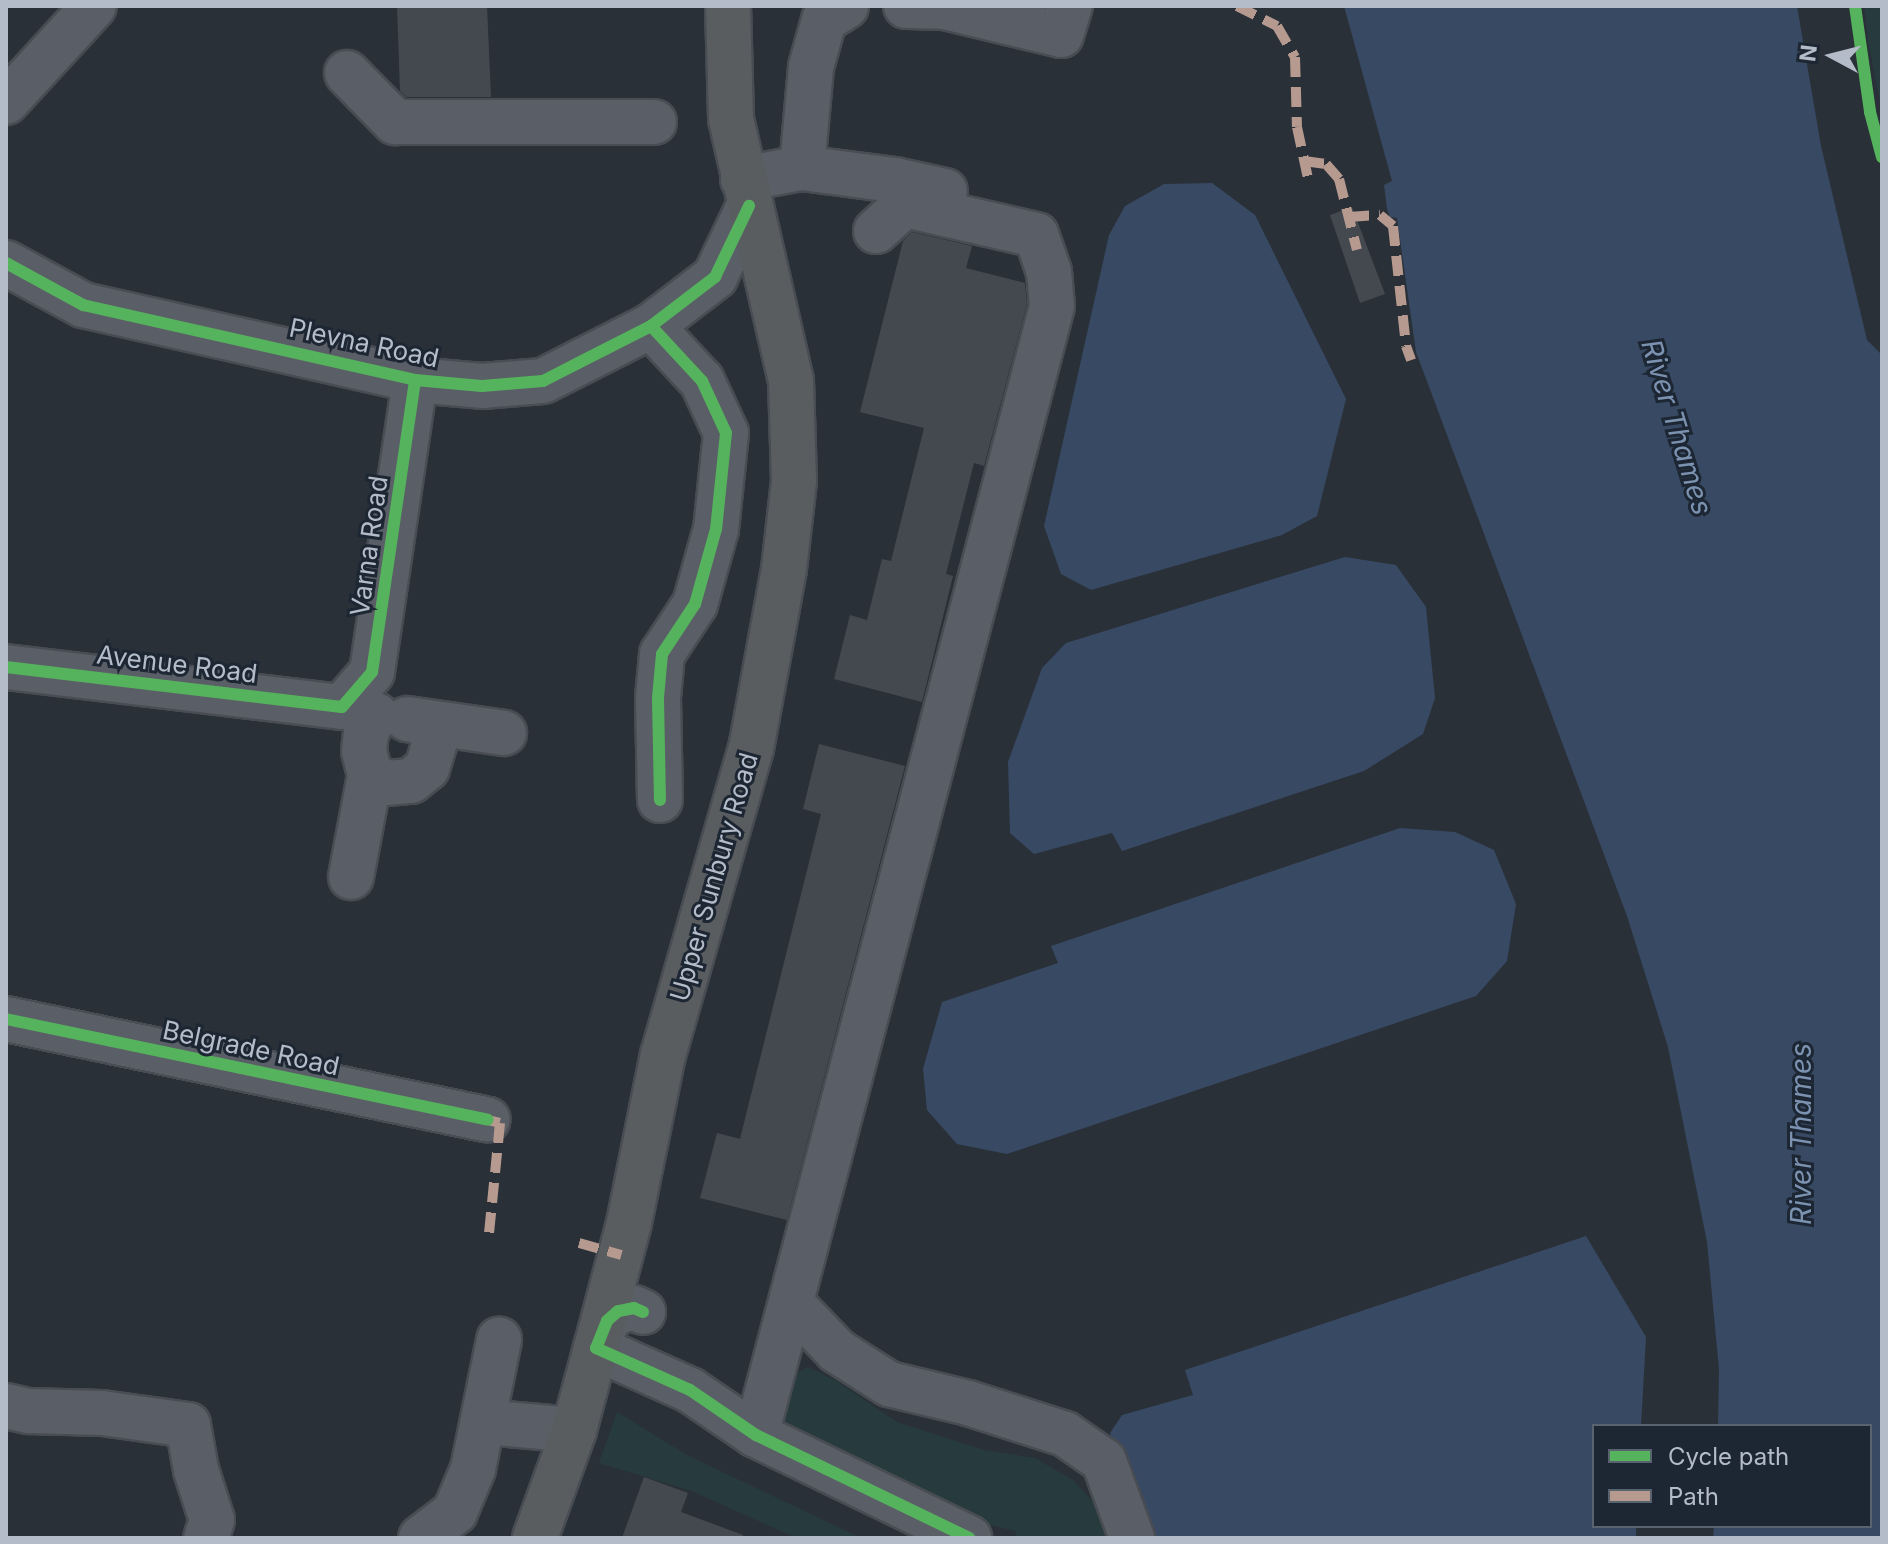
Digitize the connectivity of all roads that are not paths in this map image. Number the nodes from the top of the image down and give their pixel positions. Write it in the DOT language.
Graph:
graph roads {
  1 [pos="94,6"];
  2 [pos="728,6"];
  3 [pos="846,6"];
  4 [pos="908,6"];
  5 [pos="1070,6"];
  6 [pos="347,73"];
  7 [pos="6,102"];
  8 [pos="654,122"];
  9 [pos="802,168"];
  10 [pos="746,193"];
  11 [pos="956,194"];
  12 [pos="876,231"];
  13 [pos="6,263"];
  14 [pos="651,326"];
  15 [pos="415,380"];
  16 [pos="6,667"];
  17 [pos="357,705"];
  18 [pos="423,722"];
  19 [pos="504,733"];
  20 [pos="370,775"];
  21 [pos="660,800"];
  22 [pos="351,877"];
  23 [pos="6,1019"];
  24 [pos="488,1120"];
  25 [pos="623,1246"];
  26 [pos="791,1303"];
  27 [pos="643,1312"];
  28 [pos="499,1340"];
  29 [pos="596,1348"];
  30 [pos="690,1390"];
  31 [pos="6,1406"];
  32 [pos="485,1422"];
  33 [pos="574,1430"];
  34 [pos="756,1435"];
  35 [pos="438,1525"];
  36 [pos="955,1535"];
  37 [pos="206,1538"];
  38 [pos="535,1538"];
  39 [pos="1132,1538"];
  1 -- 7 [label="street"];
  2 -- 10 [label="highway, Upper Sunbury Road"];
  3 -- 9 [label="street"];
  4 -- 5 [label="street"];
  6 -- 8 [label="street"];
  9 -- 10 [label="street"];
  9 -- 11 [label="street"];
  10 -- 14 [label="street, Plevna Road"];
  10 -- 25 [label="highway, Upper Sunbury Road"];
  12 -- 26 [label="street"];
  13 -- 15 [label="street, Plevna Road"];
  14 -- 15 [label="street, Plevna Road"];
  14 -- 21 [label="street"];
  15 -- 17 [label="street, Varna Road"];
  16 -- 17 [label="street, Avenue Road"];
  17 -- 18 [label="street, Avenue Road"];
  17 -- 20 [label="street, Varna Road"];
  18 -- 19 [label="street, Avenue Road"];
  18 -- 20 [label="street"];
  20 -- 22 [label="street, Varna Road"];
  23 -- 24 [label="street, Belgrade Road"];
  25 -- 27 [label="street"];
  25 -- 29 [label="highway, Upper Sunbury Road"];
  26 -- 34 [label="street"];
  26 -- 39 [label="street"];
  27 -- 29 [label="street"];
  27 -- 30 [label="street"];
  28 -- 32 [label="street"];
  29 -- 30 [label="street"];
  29 -- 33 [label="highway, Upper Sunbury Road"];
  30 -- 34 [label="street"];
  31 -- 37 [label="street"];
  32 -- 33 [label="street"];
  32 -- 35 [label="street"];
  33 -- 38 [label="highway, Upper Sunbury Road"];
  34 -- 36 [label="street"];
}
